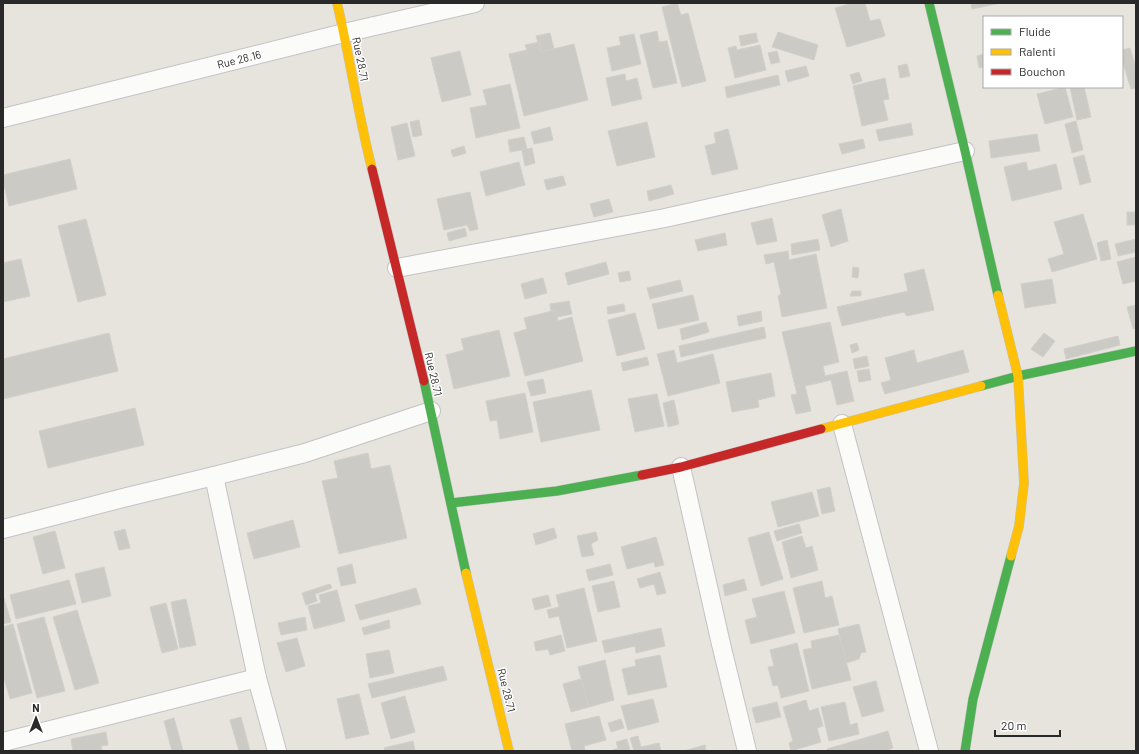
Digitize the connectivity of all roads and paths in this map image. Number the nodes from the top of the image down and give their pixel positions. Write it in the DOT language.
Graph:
graph roads {
  1 [pos="337,3"];
  2 [pos="475,3"];
  3 [pos="929,3"];
  4 [pos="344,33"];
  5 [pos="3,118"];
  6 [pos="965,151"];
  7 [pos="397,268"];
  8 [pos="1136,351"];
  9 [pos="1018,376"];
  10 [pos="431,411"];
  11 [pos="842,424"];
  12 [pos="681,467"];
  13 [pos="214,476"];
  14 [pos="450,503"];
  15 [pos="3,529"];
  16 [pos="257,678"];
  17 [pos="3,742"];
  18 [pos="277,751"];
  19 [pos="509,751"];
  20 [pos="747,751"];
  21 [pos="929,751"];
  22 [pos="965,751"];
  1 -- 4 [label="street, Rue 28.71"];
  2 -- 4 [label="street, Rue 28.16"];
  3 -- 6 [label="street"];
  4 -- 5 [label="street, Rue 28.16"];
  4 -- 7 [label="street, Rue 28.71"];
  6 -- 7 [label="street"];
  6 -- 9 [label="street"];
  7 -- 10 [label="street, Rue 28.71"];
  8 -- 9 [label="street"];
  9 -- 11 [label="street"];
  9 -- 22 [label="street"];
  10 -- 13 [label="street"];
  10 -- 14 [label="street, Rue 28.71"];
  11 -- 12 [label="street"];
  11 -- 21 [label="street"];
  12 -- 14 [label="street"];
  12 -- 20 [label="street"];
  13 -- 15 [label="street"];
  13 -- 16 [label="street"];
  14 -- 19 [label="street, Rue 28.71"];
  16 -- 17 [label="street"];
  16 -- 18 [label="street"];
}
